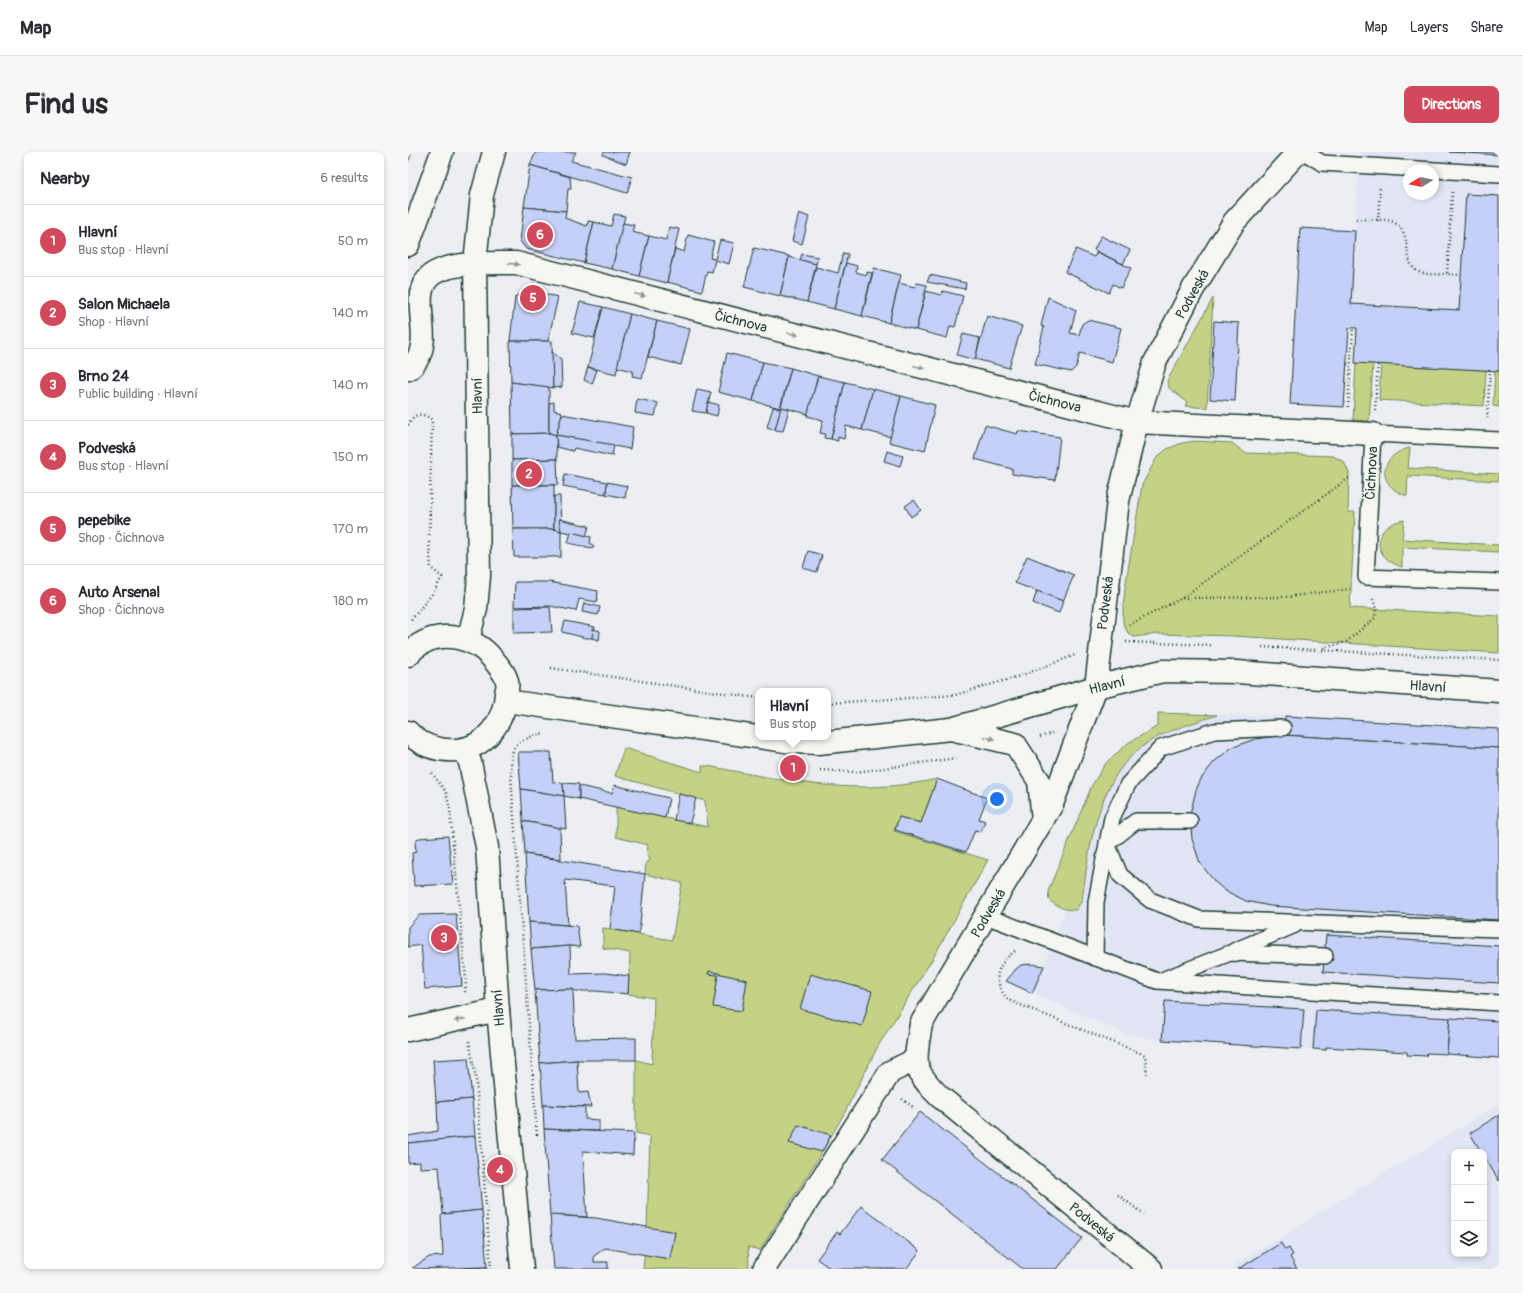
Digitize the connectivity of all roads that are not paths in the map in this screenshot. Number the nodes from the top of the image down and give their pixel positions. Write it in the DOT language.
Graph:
graph roads {
  1 [pos="442,152"];
  2 [pos="494,152"];
  3 [pos="1298,152"];
  4 [pos="1304,152"];
  5 [pos="1499,174"];
  6 [pos="408,245"];
  7 [pos="476,262"];
  8 [pos="408,369"];
  9 [pos="1137,422"];
  10 [pos="1373,434"];
  11 [pos="1499,440"];
  12 [pos="1499,582"];
  13 [pos="468,640"];
  14 [pos="408,655"];
  15 [pos="1096,687"];
  16 [pos="1499,691"];
  17 [pos="506,701"];
  18 [pos="1283,728"];
  19 [pos="951,729"];
  20 [pos="408,732"];
  21 [pos="755,737"];
  22 [pos="778,740"];
  23 [pos="464,749"];
  24 [pos="1043,820"];
  25 [pos="1190,821"];
  26 [pos="1107,844"];
  27 [pos="986,916"];
  28 [pos="1299,924"];
  29 [pos="1499,929"];
  30 [pos="1230,953"];
  31 [pos="1325,956"];
  32 [pos="1095,958"];
  33 [pos="1157,981"];
  34 [pos="1499,1003"];
  35 [pos="498,1010"];
  36 [pos="408,1030"];
  37 [pos="915,1060"];
  38 [pos="522,1269"];
  39 [pos="764,1269"];
  40 [pos="1151,1269"];
  1 -- 6 [label="street"];
  2 -- 7 [label="street, Hlavní"];
  3 -- 9 [label="street, Podveská"];
  4 -- 5 [label="lane"];
  7 -- 8 [label="street, Čichnova"];
  7 -- 9 [label="street, Čichnova, one-way"];
  7 -- 13 [label="street, Hlavní"];
  9 -- 10 [label="street, Čichnova"];
  9 -- 15 [label="street, Podveská"];
  10 -- 11 [label="lane"];
  10 -- 12 [label="lane, Čichnova"];
  13 -- 14 [label="street"];
  13 -- 17 [label="street"];
  15 -- 16 [label="street, Hlavní"];
  15 -- 19 [label="street, Hlavní"];
  15 -- 24 [label="street, Podveská"];
  17 -- 21 [label="street, Hlavní"];
  17 -- 23 [label="street"];
  18 -- 26 [label="lane"];
  19 -- 22 [label="street, Hlavní"];
  19 -- 24 [label="street, one-way"];
  20 -- 23 [label="street"];
  23 -- 35 [label="street, Hlavní"];
  24 -- 27 [label="street, Podveská"];
  25 -- 26 [label="lane"];
  26 -- 28 [label="lane"];
  26 -- 32 [label="lane"];
  27 -- 32 [label="lane"];
  27 -- 37 [label="street, Podveská"];
  28 -- 29 [label="lane"];
  28 -- 30 [label="lane"];
  30 -- 31 [label="lane"];
  30 -- 33 [label="lane"];
  32 -- 33 [label="lane"];
  33 -- 34 [label="lane"];
  35 -- 36 [label="street, one-way"];
  35 -- 38 [label="street, Hlavní"];
  37 -- 39 [label="street"];
  37 -- 40 [label="street, Podveská"];
}
